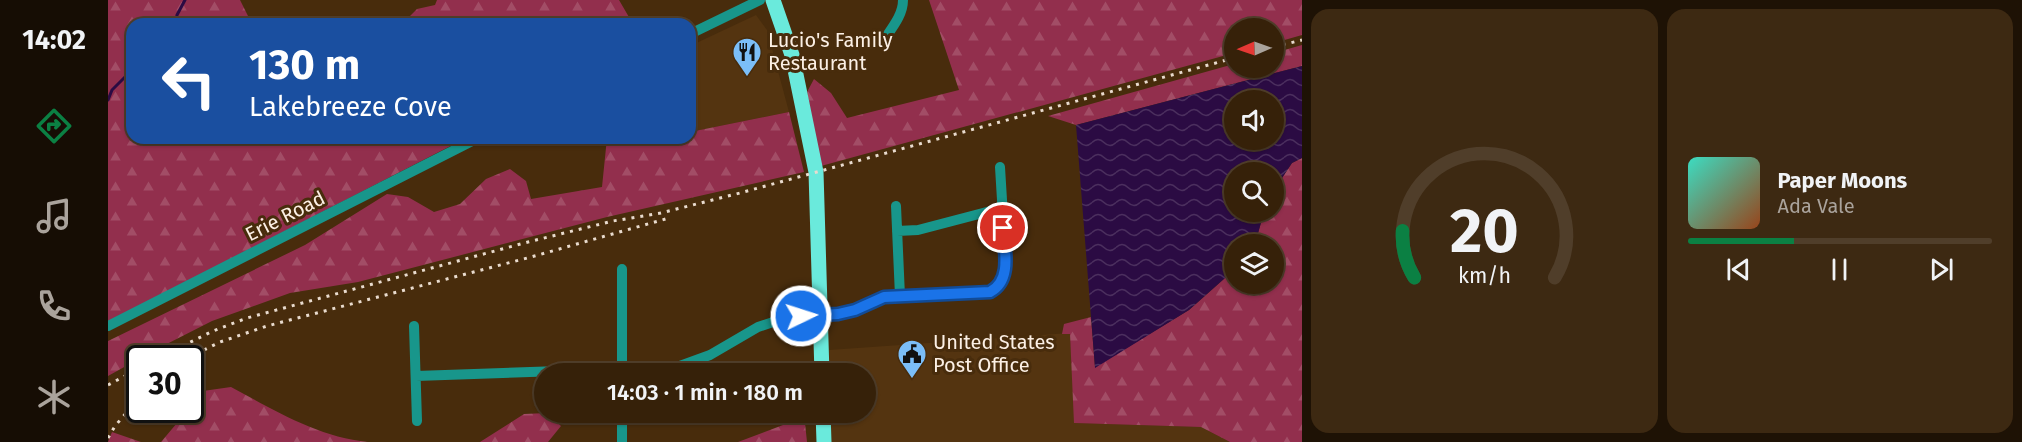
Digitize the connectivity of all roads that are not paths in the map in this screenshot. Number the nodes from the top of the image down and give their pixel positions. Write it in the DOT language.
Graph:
graph roads {
  1 [pos="760,0"];
  2 [pos="773,0"];
  3 [pos="903,0"];
  4 [pos="696,31"];
  5 [pos="888,34"];
  6 [pos="465,144"];
  7 [pos="1000,167"];
  8 [pos="896,206"];
  9 [pos="1002,208"];
  10 [pos="897,231"];
  11 [pos="622,269"];
  12 [pos="900,296"];
  13 [pos="821,316"];
  14 [pos="108,326"];
  15 [pos="414,326"];
  16 [pos="622,363"];
  17 [pos="689,363"];
  18 [pos="822,363"];
  19 [pos="534,371"];
  20 [pos="416,376"];
  21 [pos="417,421"];
  22 [pos="622,423"];
  23 [pos="823,423"];
  24 [pos="622,442"];
  25 [pos="824,442"];
  1 -- 4 [label="street"];
  2 -- 13 [label="main road"];
  3 -- 5 [label="street"];
  6 -- 14 [label="street, Erie Road"];
  7 -- 9 [label="street"];
  8 -- 10 [label="street"];
  9 -- 10 [label="street"];
  9 -- 12 [label="street"];
  10 -- 12 [label="street"];
  11 -- 16 [label="street"];
  12 -- 13 [label="street"];
  13 -- 17 [label="street"];
  13 -- 18 [label="main road"];
  15 -- 20 [label="street"];
  19 -- 20 [label="street"];
  20 -- 21 [label="street"];
  22 -- 24 [label="street"];
  23 -- 25 [label="main road"];
}
